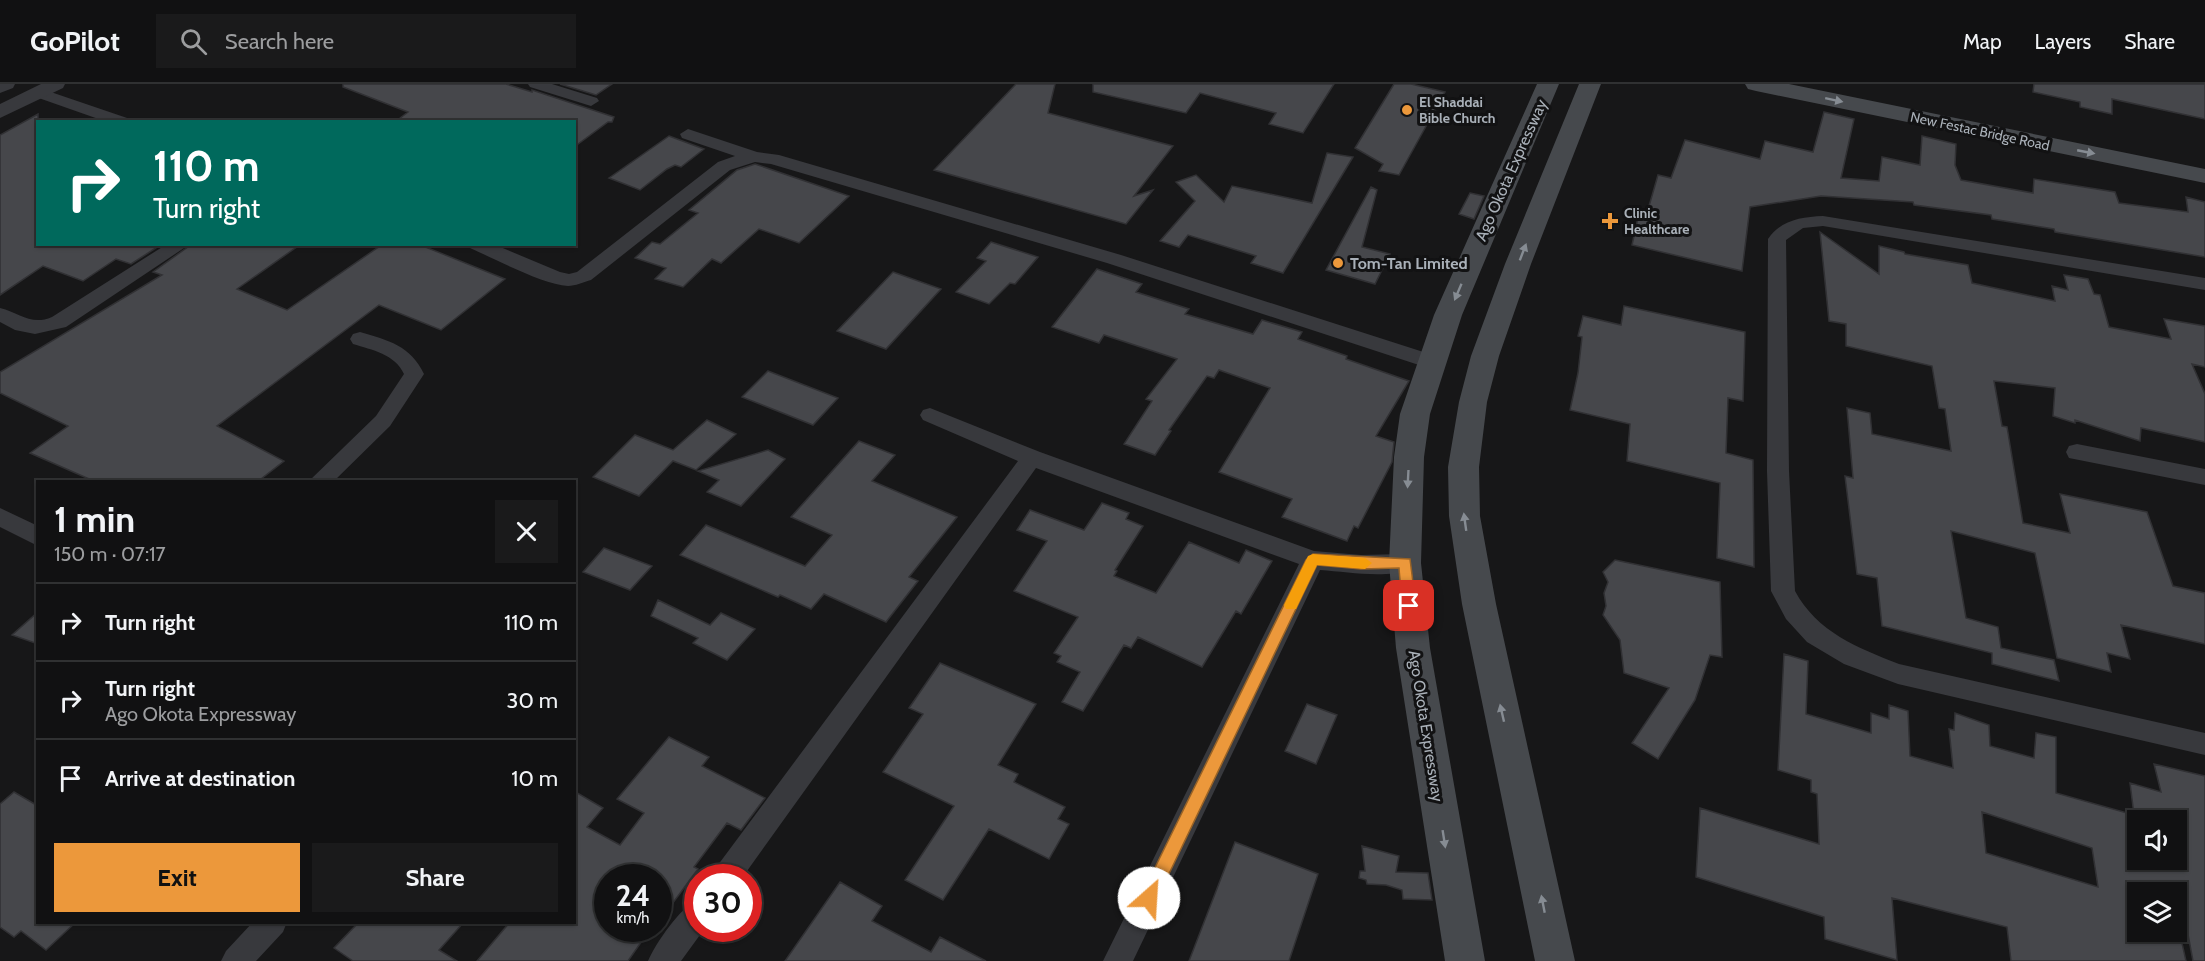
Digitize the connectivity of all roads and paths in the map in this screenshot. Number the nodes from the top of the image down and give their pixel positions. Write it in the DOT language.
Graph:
graph roads {
  1 [pos="6,84"];
  2 [pos="536,84"];
  3 [pos="1548,84"];
  4 [pos="1590,84"];
  5 [pos="1756,84"];
  6 [pos="1844,84"];
  7 [pos="0,87"];
  8 [pos="47,88"];
  9 [pos="591,101"];
  10 [pos="0,112"];
  11 [pos="119,120"];
  12 [pos="688,134"];
  13 [pos="755,157"];
  14 [pos="2205,157"];
  15 [pos="2205,176"];
  16 [pos="177,246"];
  17 [pos="481,246"];
  18 [pos="2205,284"];
  19 [pos="0,314"];
  20 [pos="360,339"];
  21 [pos="1432,362"];
  22 [pos="930,415"];
  23 [pos="2077,452"];
  24 [pos="1032,458"];
  25 [pos="2205,477"];
  26 [pos="321,480"];
  27 [pos="0,517"];
  28 [pos="36,536"];
  29 [pos="1313,560"];
  30 [pos="1405,563"];
  31 [pos="2205,744"];
  32 [pos="734,864"];
  33 [pos="271,924"];
  34 [pos="684,933"];
  35 [pos="236,961"];
  36 [pos="663,961"];
  37 [pos="1118,961"];
  38 [pos="1465,961"];
  39 [pos="1555,961"];
  1 -- 7 [label="street"];
  2 -- 9 [label="street"];
  3 -- 21 [label="main road, Ago Okota Expressway, one-way"];
  39 -- 4 [label="main road, one-way"];
  5 -- 15 [label="main road, New Festac Bridge Road, one-way"];
  6 -- 14 [label="main road, New Festac Bridge Road"];
  8 -- 10 [label="street"];
  8 -- 11 [label="street"];
  12 -- 13 [label="street"];
  13 -- 17 [label="street"];
  13 -- 21 [label="street"];
  16 -- 19 [label="street"];
  18 -- 31 [label="street"];
  20 -- 26 [label="street"];
  21 -- 30 [label="main road, Ago Okota Expressway, one-way"];
  22 -- 24 [label="street"];
  23 -- 25 [label="street"];
  24 -- 29 [label="street"];
  24 -- 32 [label="street"];
  27 -- 28 [label="street"];
  29 -- 30 [label="street"];
  29 -- 37 [label="street"];
  30 -- 38 [label="main road, Ago Okota Expressway, one-way"];
  33 -- 35 [label="street"];
  34 -- 36 [label="street"];
}
